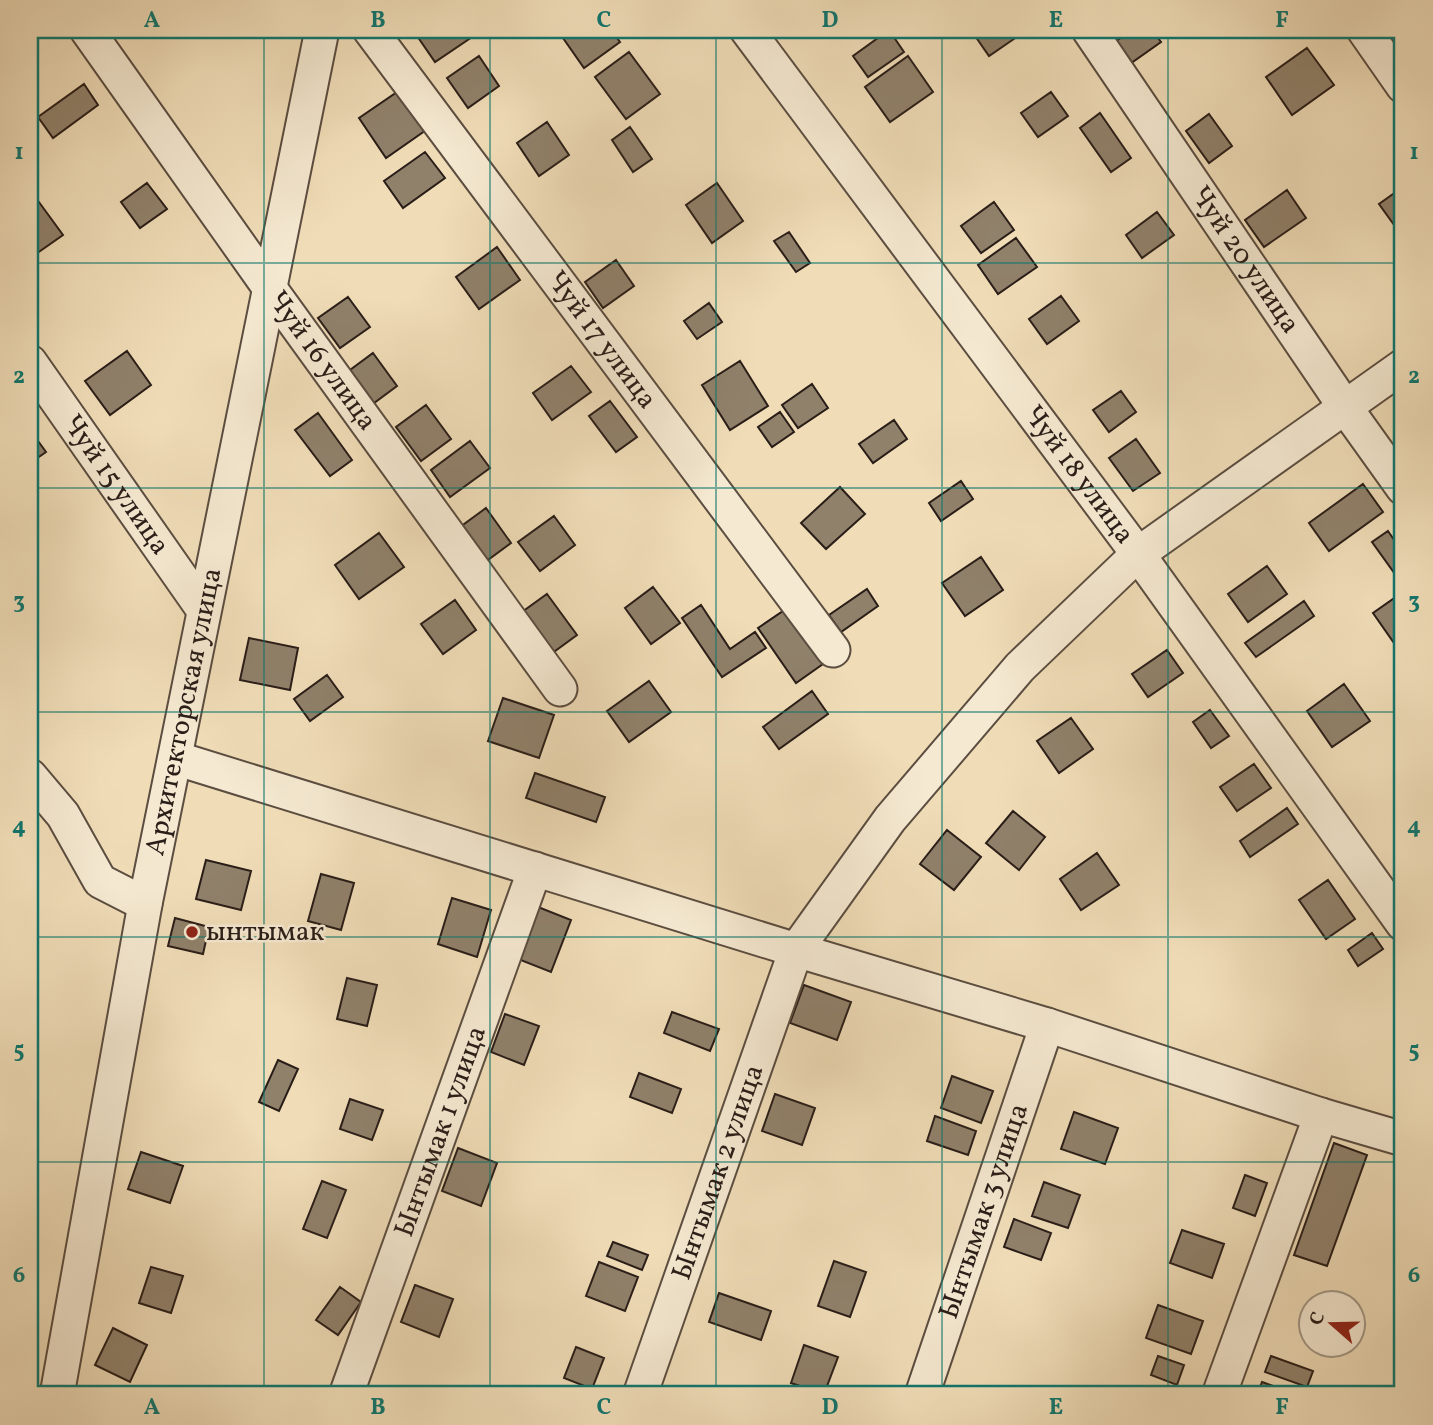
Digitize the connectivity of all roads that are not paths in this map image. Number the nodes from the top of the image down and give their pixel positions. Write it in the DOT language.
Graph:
graph roads {
  1 [pos="87,30"];
  2 [pos="322,30"];
  3 [pos="370,30"];
  4 [pos="747,30"];
  5 [pos="1089,30"];
  6 [pos="1364,30"];
  7 [pos="1403,86"];
  8 [pos="271,290"];
  9 [pos="30,362"];
  10 [pos="1403,366"];
  11 [pos="1345,407"];
  12 [pos="1403,488"];
  13 [pos="1138,555"];
  14 [pos="203,609"];
  15 [pos="833,650"];
  16 [pos="560,689"];
  17 [pos="175,758"];
  18 [pos="30,776"];
  19 [pos="535,869"];
  20 [pos="145,904"];
  21 [pos="1403,924"];
  22 [pos="796,950"];
  23 [pos="1047,1025"];
  24 [pos="1321,1115"];
  25 [pos="1403,1139"];
  26 [pos="57,1395"];
  27 [pos="346,1395"];
  28 [pos="640,1395"];
  29 [pos="922,1395"];
  30 [pos="1220,1395"];
  1 -- 8 [label="street, Чуй 16 улица"];
  2 -- 8 [label="street, Архитекторская улица"];
  3 -- 15 [label="street, Чуй 17 улица"];
  4 -- 13 [label="street, Чуй 18 улица"];
  5 -- 11 [label="street, Чуй 20 улица"];
  6 -- 7 [label="street"];
  8 -- 14 [label="street, Архитекторская улица"];
  8 -- 16 [label="street, Чуй 16 улица"];
  9 -- 14 [label="street, Чуй 15 улица"];
  10 -- 11 [label="street, Ынтымак 2 улица"];
  11 -- 12 [label="street, Чуй 20 улица"];
  11 -- 13 [label="street, Ынтымак 2 улица"];
  13 -- 21 [label="street, Чуй 18 улица"];
  13 -- 22 [label="street, Ынтымак 2 улица"];
  14 -- 17 [label="street, Архитекторская улица"];
  17 -- 19 [label="street"];
  17 -- 20 [label="street, Архитекторская улица"];
  18 -- 20 [label="street"];
  19 -- 22 [label="street"];
  19 -- 27 [label="street, Ынтымак 1 улица"];
  20 -- 26 [label="street, Архитекторская улица"];
  22 -- 23 [label="street"];
  22 -- 28 [label="street, Ынтымак 2 улица"];
  23 -- 24 [label="street"];
  23 -- 29 [label="street, Ынтымак 3 улица"];
  24 -- 25 [label="street"];
  24 -- 30 [label="street"];
}
